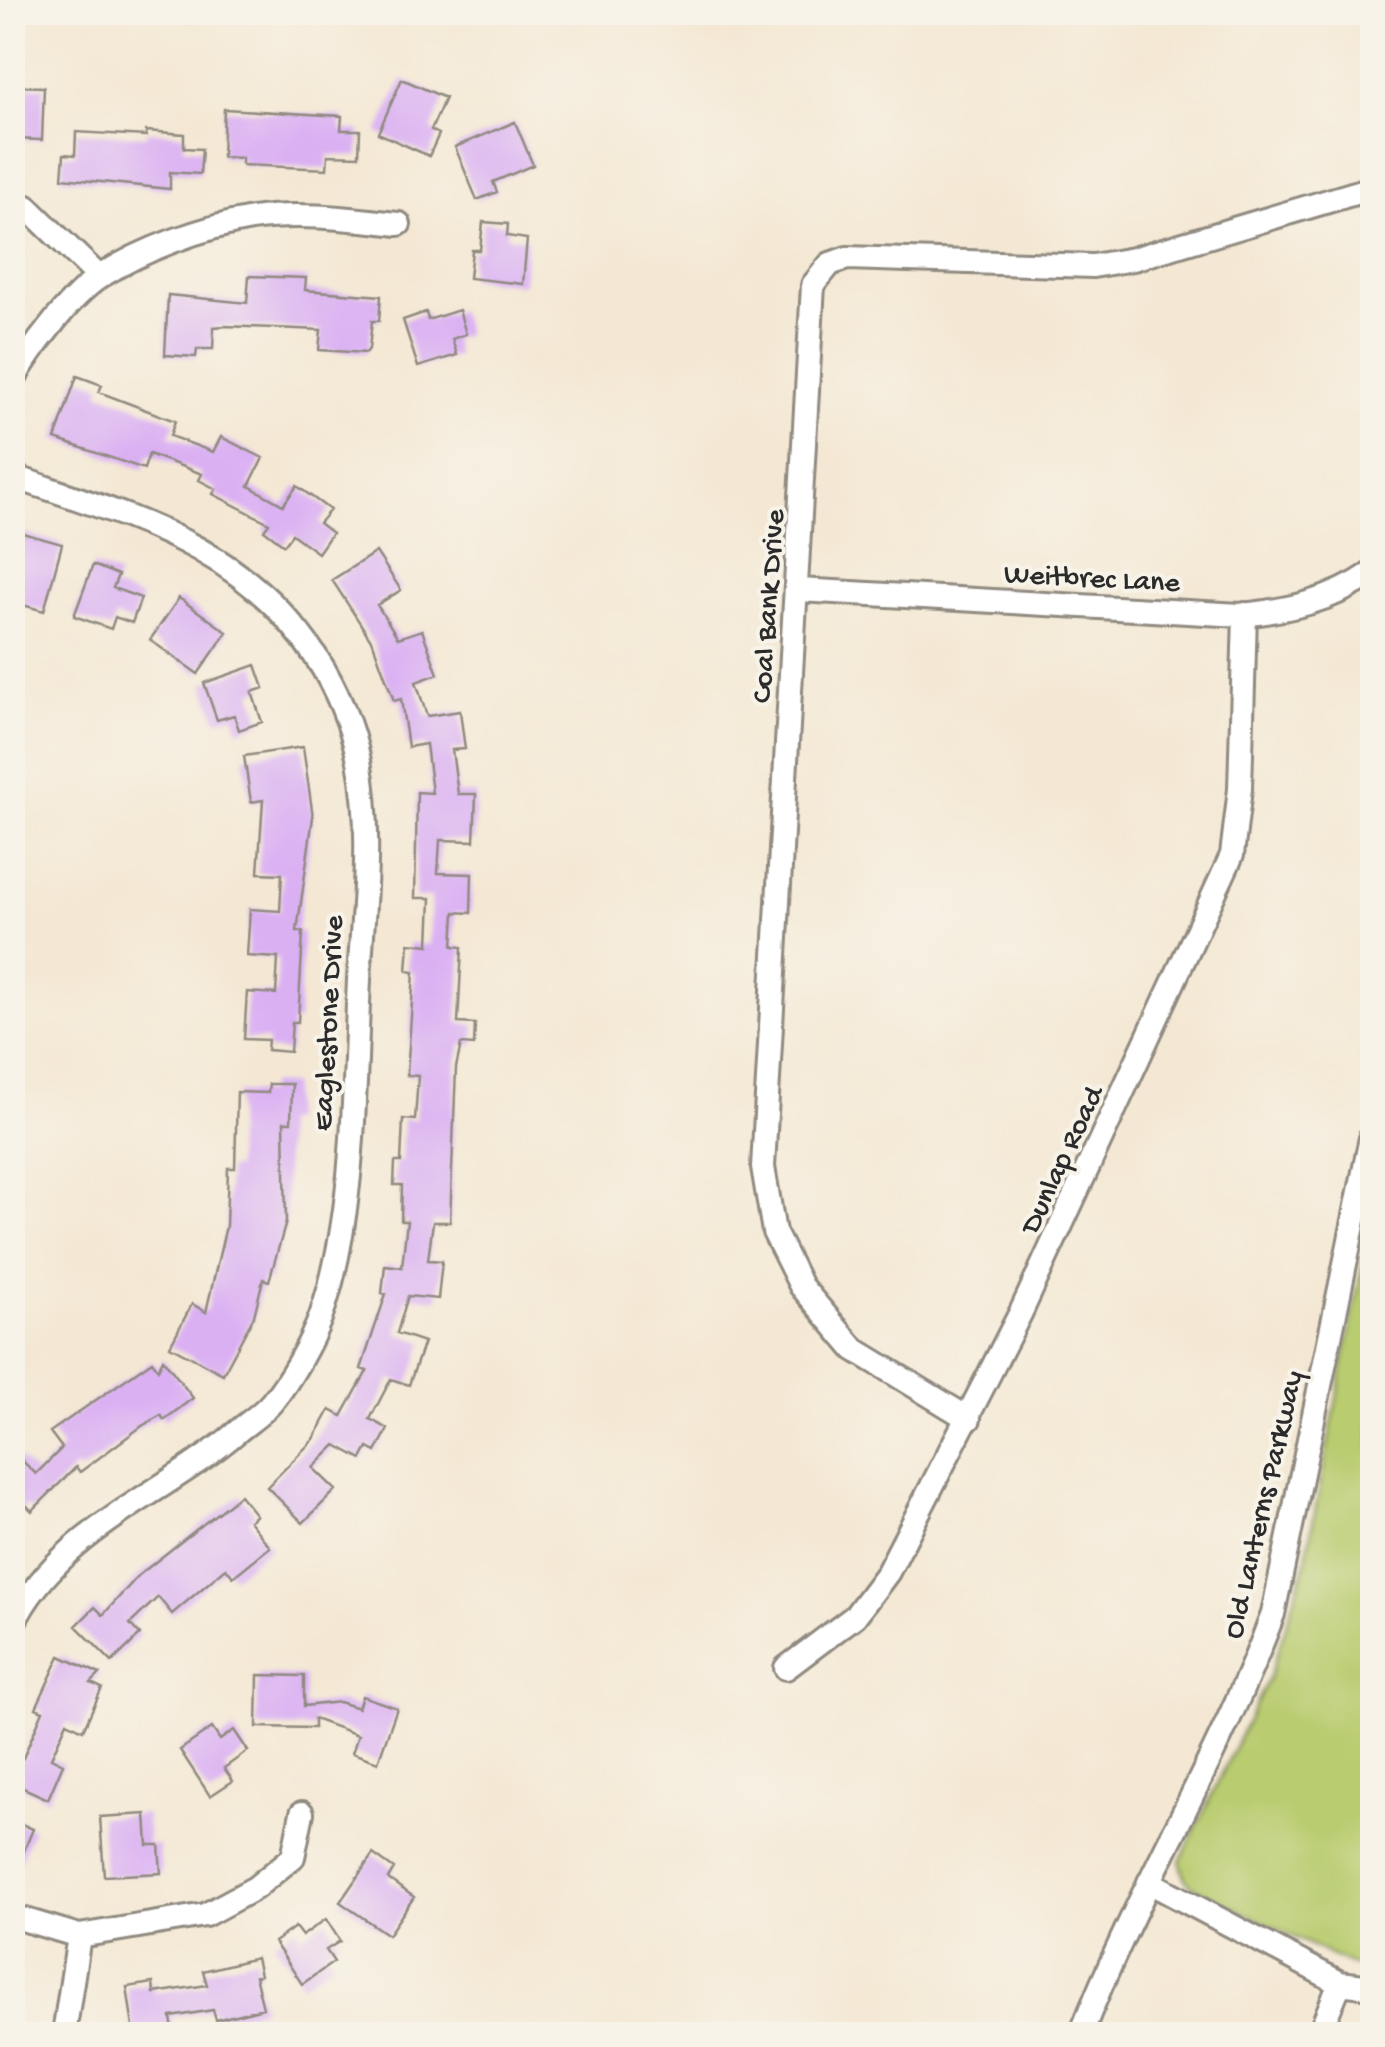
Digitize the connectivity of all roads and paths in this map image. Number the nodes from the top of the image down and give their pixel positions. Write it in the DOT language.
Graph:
graph roads {
  1 [pos="1372,188"];
  2 [pos="12,200"];
  3 [pos="398,224"];
  4 [pos="99,277"];
  5 [pos="12,382"];
  6 [pos="12,476"];
  7 [pos="1372,573"];
  8 [pos="799,590"];
  9 [pos="1244,614"];
  10 [pos="1372,1133"];
  11 [pos="969,1419"];
  12 [pos="12,1626"];
  13 [pos="786,1668"];
  14 [pos="302,1813"];
  15 [pos="1148,1882"];
  16 [pos="12,1916"];
  17 [pos="79,1936"];
  18 [pos="1340,1983"];
  19 [pos="1372,1988"];
  20 [pos="64,2034"];
  21 [pos="1081,2034"];
  22 [pos="1319,2034"];
  1 -- 8 [label="street, Coal Bank Drive"];
  2 -- 4 [label="street"];
  3 -- 4 [label="street"];
  4 -- 5 [label="street"];
  6 -- 12 [label="street, Eaglestone Drive"];
  7 -- 9 [label="street, Weitbrec Lane"];
  8 -- 9 [label="street, Weitbrec Lane"];
  8 -- 11 [label="street, Coal Bank Drive"];
  9 -- 11 [label="street, Dunlap Road"];
  10 -- 15 [label="street, Old Lanterns Parkway"];
  11 -- 13 [label="street, Dunlap Road"];
  14 -- 17 [label="street"];
  15 -- 18 [label="street"];
  15 -- 21 [label="street, Old Lanterns Parkway"];
  16 -- 17 [label="street"];
  17 -- 20 [label="street"];
  18 -- 19 [label="street"];
  18 -- 22 [label="street"];
}
